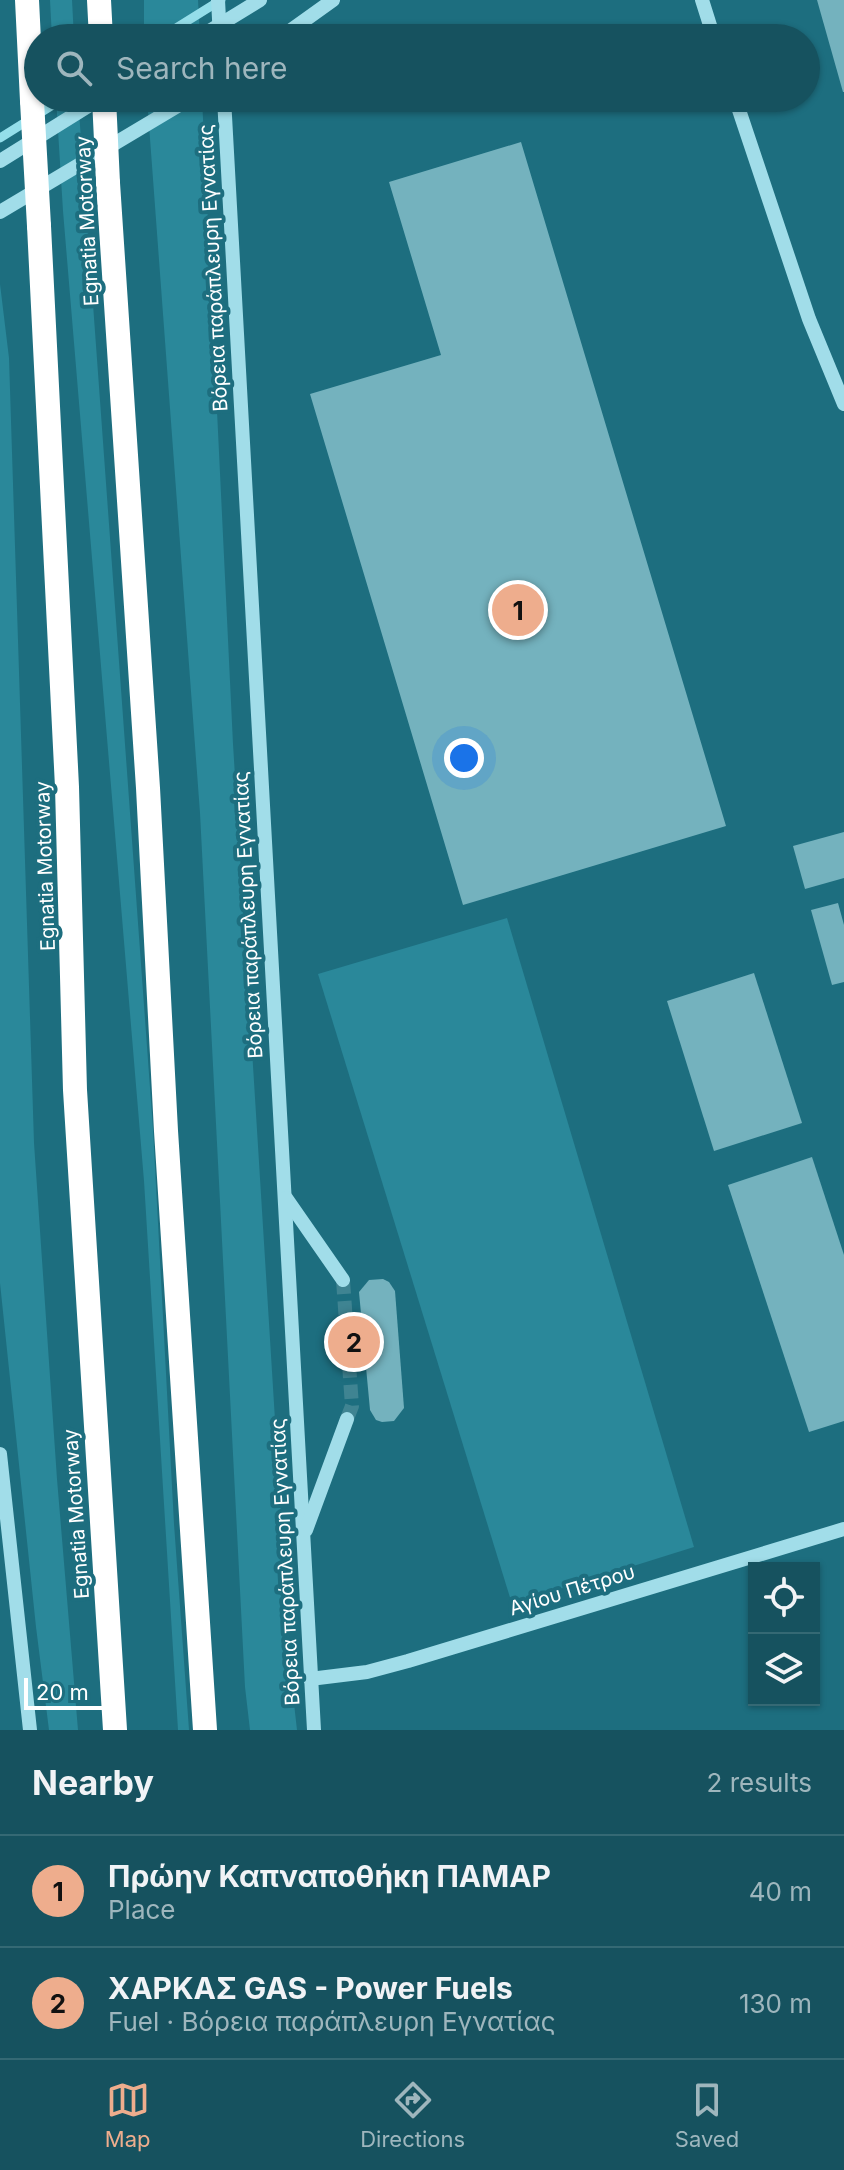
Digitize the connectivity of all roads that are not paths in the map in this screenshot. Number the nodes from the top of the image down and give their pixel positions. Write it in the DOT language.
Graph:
graph roads {
  1 [pos="27,0"];
  2 [pos="99,0"];
  3 [pos="218,0"];
  4 [pos="260,0"];
  5 [pos="333,0"];
  6 [pos="702,0"];
  7 [pos="28,24"];
  8 [pos="100,24"];
  9 [pos="220,24"];
  10 [pos="229,24"];
  11 [pos="300,24"];
  12 [pos="710,24"];
  13 [pos="33,112"];
  14 [pos="80,112"];
  15 [pos="104,112"];
  16 [pos="168,112"];
  17 [pos="225,112"];
  18 [pos="740,112"];
  19 [pos="0,161"];
  20 [pos="0,212"];
  21 [pos="844,404"];
  22 [pos="286,1198"];
  23 [pos="343,1280"];
  24 [pos="347,1419"];
  25 [pos="0,1454"];
  26 [pos="844,1529"];
  27 [pos="303,1538"];
  28 [pos="310,1679"];
  29 [pos="30,1730"];
  30 [pos="115,1730"];
  31 [pos="205,1730"];
  32 [pos="314,1730"];
  1 -- 7 [label="highway, Egnatia Motorway, bridge"];
  2 -- 8 [label="highway"];
  3 -- 9 [label="street"];
  4 -- 10 [label="street"];
  5 -- 11 [label="street"];
  6 -- 12 [label="street"];
  13 -- 30 [label="highway, Egnatia Motorway, bridge"];
  14 -- 19 [label="street"];
  15 -- 31 [label="highway, Egnatia Motorway, bridge"];
  16 -- 20 [label="street"];
  17 -- 22 [label="street, Βόρεια παράπλευρη Εγνατίας"];
  18 -- 21 [label="street"];
  22 -- 23 [label="street"];
  22 -- 27 [label="street, Βόρεια παράπλευρη Εγνατίας"];
  24 -- 27 [label="street"];
  25 -- 29 [label="street"];
  26 -- 28 [label="street, Αγίου Πέτρου"];
  27 -- 28 [label="street, Βόρεια παράπλευρη Εγνατίας"];
  28 -- 32 [label="street, Βόρεια παράπλευρη Εγνατίας"];
}
